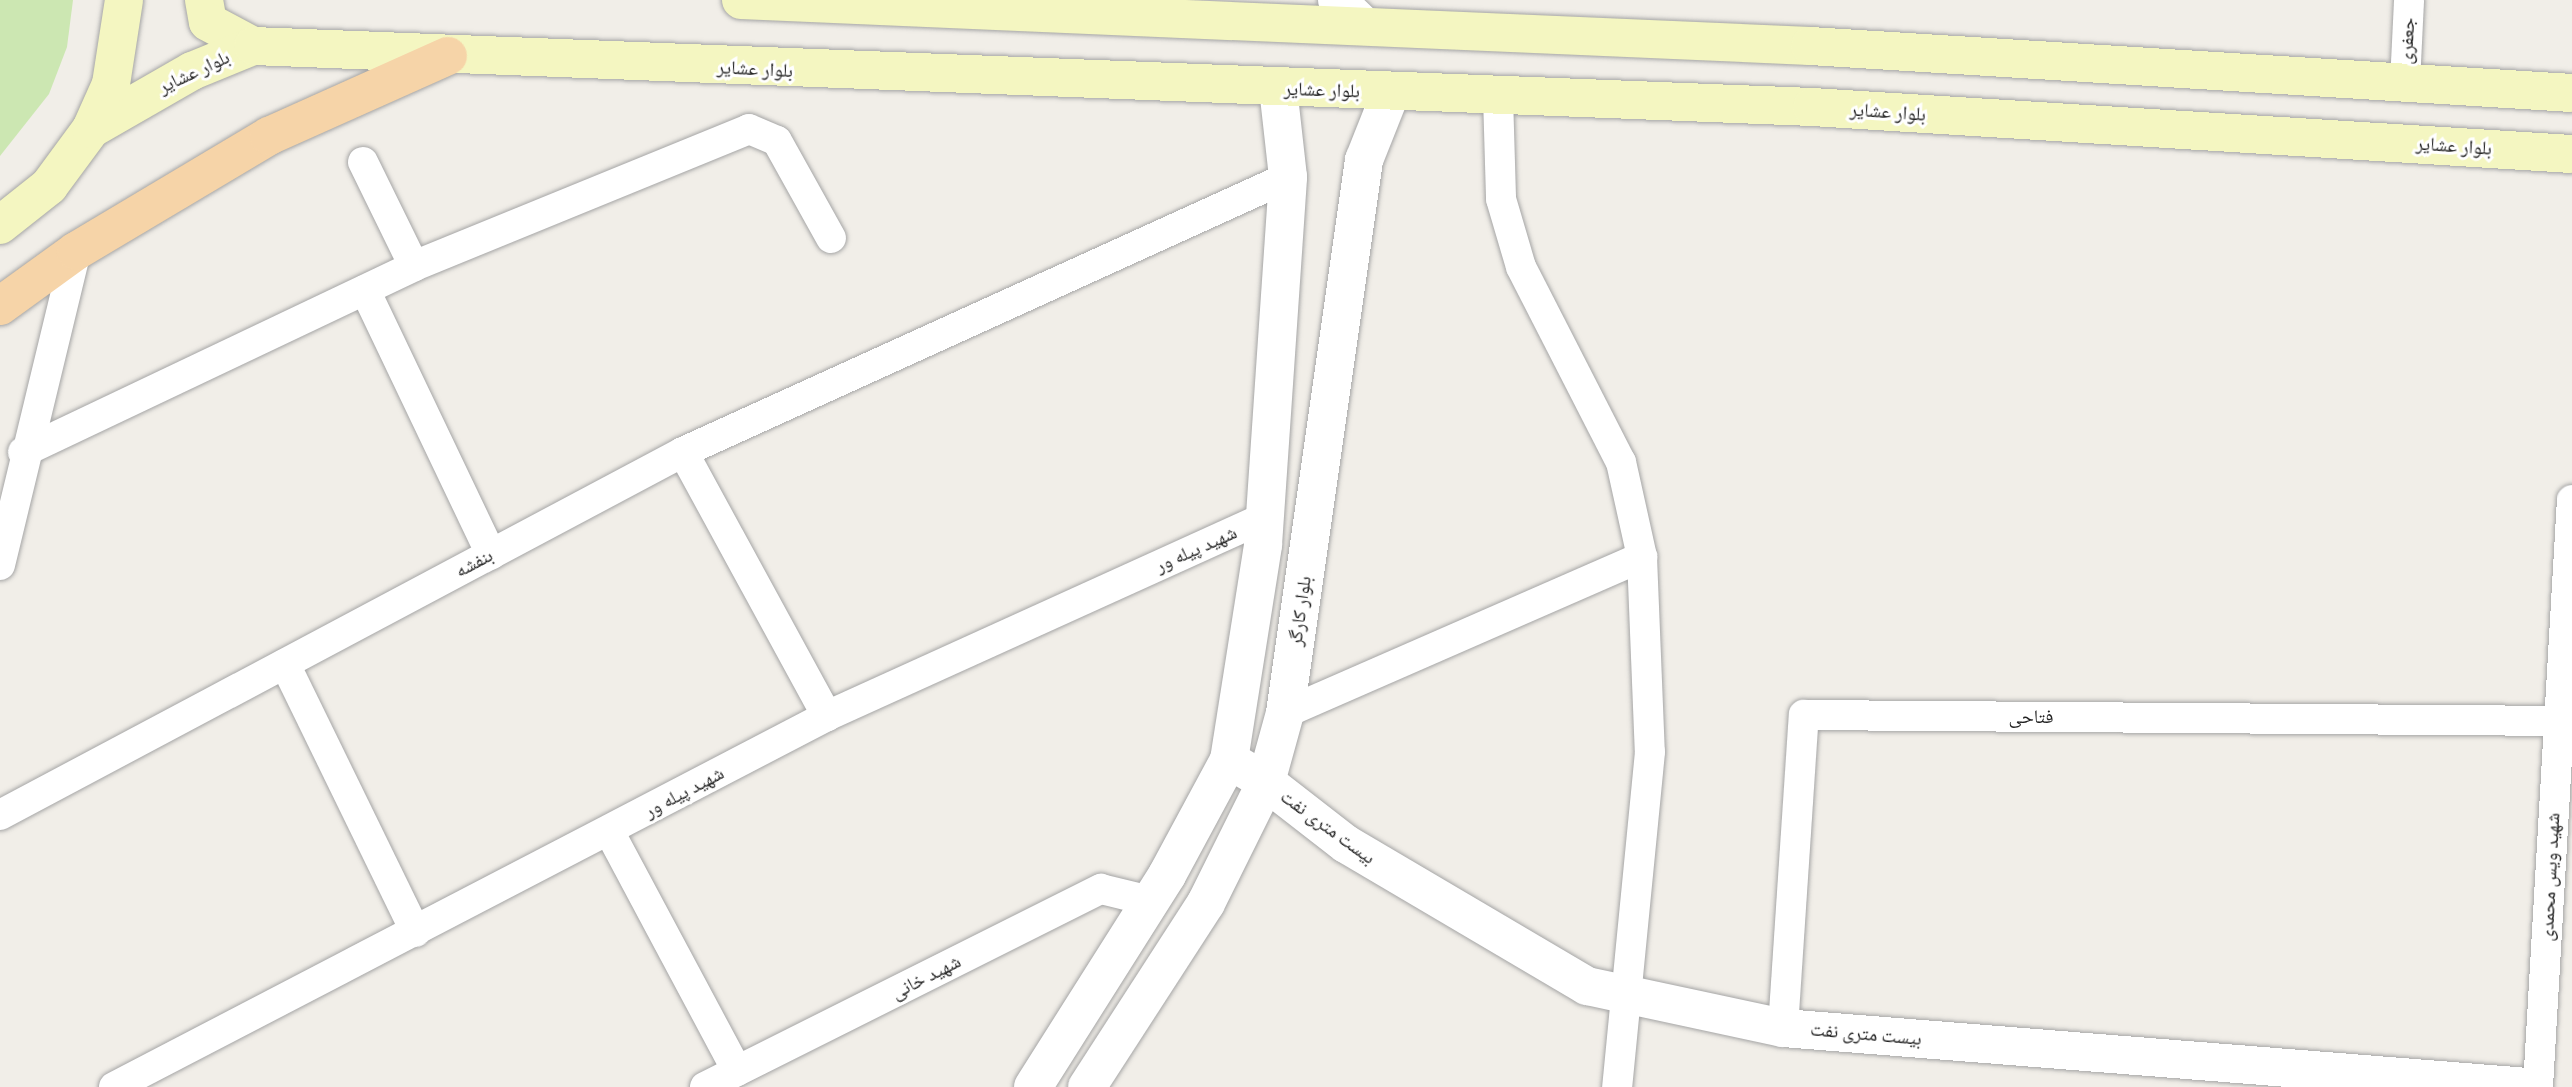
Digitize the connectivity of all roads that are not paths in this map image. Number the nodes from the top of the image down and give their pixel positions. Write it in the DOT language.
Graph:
graph roads {
  1 [pos="124,0"];
  2 [pos="204,0"];
  3 [pos="741,0"];
  4 [pos="1337,0"];
  5 [pos="2409,0"];
  6 [pos="988,7"];
  7 [pos="1364,26"];
  8 [pos="254,46"];
  9 [pos="448,56"];
  10 [pos="2404,83"];
  11 [pos="1278,88"];
  12 [pos="1391,92"];
  13 [pos="2572,93"];
  14 [pos="1498,96"];
  15 [pos="91,129"];
  16 [pos="2572,154"];
  17 [pos="363,162"];
  18 [pos="1288,177"];
  19 [pos="0,225"];
  20 [pos="831,238"];
  21 [pos="76,251"];
  22 [pos="414,267"];
  23 [pos="365,290"];
  24 [pos="0,306"];
  25 [pos="23,452"];
  26 [pos="683,452"];
  27 [pos="2572,500"];
  28 [pos="1264,518"];
  29 [pos="491,554"];
  30 [pos="1642,557"];
  31 [pos="0,565"];
  32 [pos="285,664"];
  33 [pos="1285,713"];
  34 [pos="827,716"];
  35 [pos="2566,721"];
  36 [pos="1228,760"];
  37 [pos="1266,782"];
  38 [pos="0,816"];
  39 [pos="609,831"];
  40 [pos="1150,901"];
  41 [pos="416,932"];
  42 [pos="1628,995"];
  43 [pos="1783,1028"];
  44 [pos="737,1071"];
  45 [pos="114,1087"];
  46 [pos="705,1087"];
  47 [pos="1033,1087"];
  48 [pos="1087,1087"];
  49 [pos="1617,1087"];
  50 [pos="2528,1087"];
  51 [pos="2538,1087"];
  1 -- 15 [label="main road"];
  2 -- 8 [label="main road"];
  3 -- 6 [label="main road"];
  4 -- 7 [label="street"];
  5 -- 10 [label="street, جعفری"];
  6 -- 7 [label="main road"];
  7 -- 10 [label="main road"];
  8 -- 9 [label="main road, بلوار عشایر"];
  8 -- 15 [label="main road, بلوار عشایر"];
  9 -- 11 [label="main road, بلوار عشایر"];
  9 -- 21 [label="main road"];
  10 -- 13 [label="main road"];
  11 -- 12 [label="main road, بلوار عشایر"];
  11 -- 18 [label="street"];
  12 -- 14 [label="main road, بلوار عشایر"];
  12 -- 33 [label="street, بلوار کارگر"];
  14 -- 16 [label="main road, بلوار عشایر"];
  14 -- 30 [label="street"];
  15 -- 19 [label="main road"];
  17 -- 22 [label="street"];
  18 -- 26 [label="street, بنفشه"];
  18 -- 28 [label="street"];
  20 -- 22 [label="street"];
  21 -- 24 [label="main road"];
  21 -- 25 [label="street"];
  22 -- 23 [label="street"];
  23 -- 25 [label="street"];
  23 -- 29 [label="street"];
  25 -- 31 [label="street"];
  26 -- 29 [label="street, بنفشه"];
  26 -- 34 [label="street"];
  27 -- 35 [label="street, شهید ویس محمدی"];
  28 -- 34 [label="street, شهید پیله ور"];
  28 -- 36 [label="street"];
  29 -- 32 [label="street, بنفشه"];
  30 -- 33 [label="street"];
  30 -- 42 [label="street"];
  32 -- 38 [label="street, بنفشه"];
  32 -- 41 [label="street"];
  33 -- 37 [label="street, بلوار کارگر"];
  34 -- 39 [label="street, شهید پیله ور"];
  35 -- 43 [label="street, فتاحی"];
  35 -- 51 [label="street, شهید ویس محمدی"];
  36 -- 37 [label="street, بیست متری نفت"];
  36 -- 40 [label="street"];
  37 -- 42 [label="street, بیست متری نفت"];
  37 -- 48 [label="street, بلوار کارگر"];
  39 -- 41 [label="street, شهید پیله ور"];
  39 -- 44 [label="street"];
  40 -- 44 [label="street, شهید خانی"];
  40 -- 47 [label="street"];
  41 -- 45 [label="street, شهید پیله ور"];
  42 -- 43 [label="street, بیست متری نفت"];
  42 -- 49 [label="street"];
  43 -- 50 [label="street, بیست متری نفت"];
  44 -- 46 [label="street, شهید خانی"];
}
